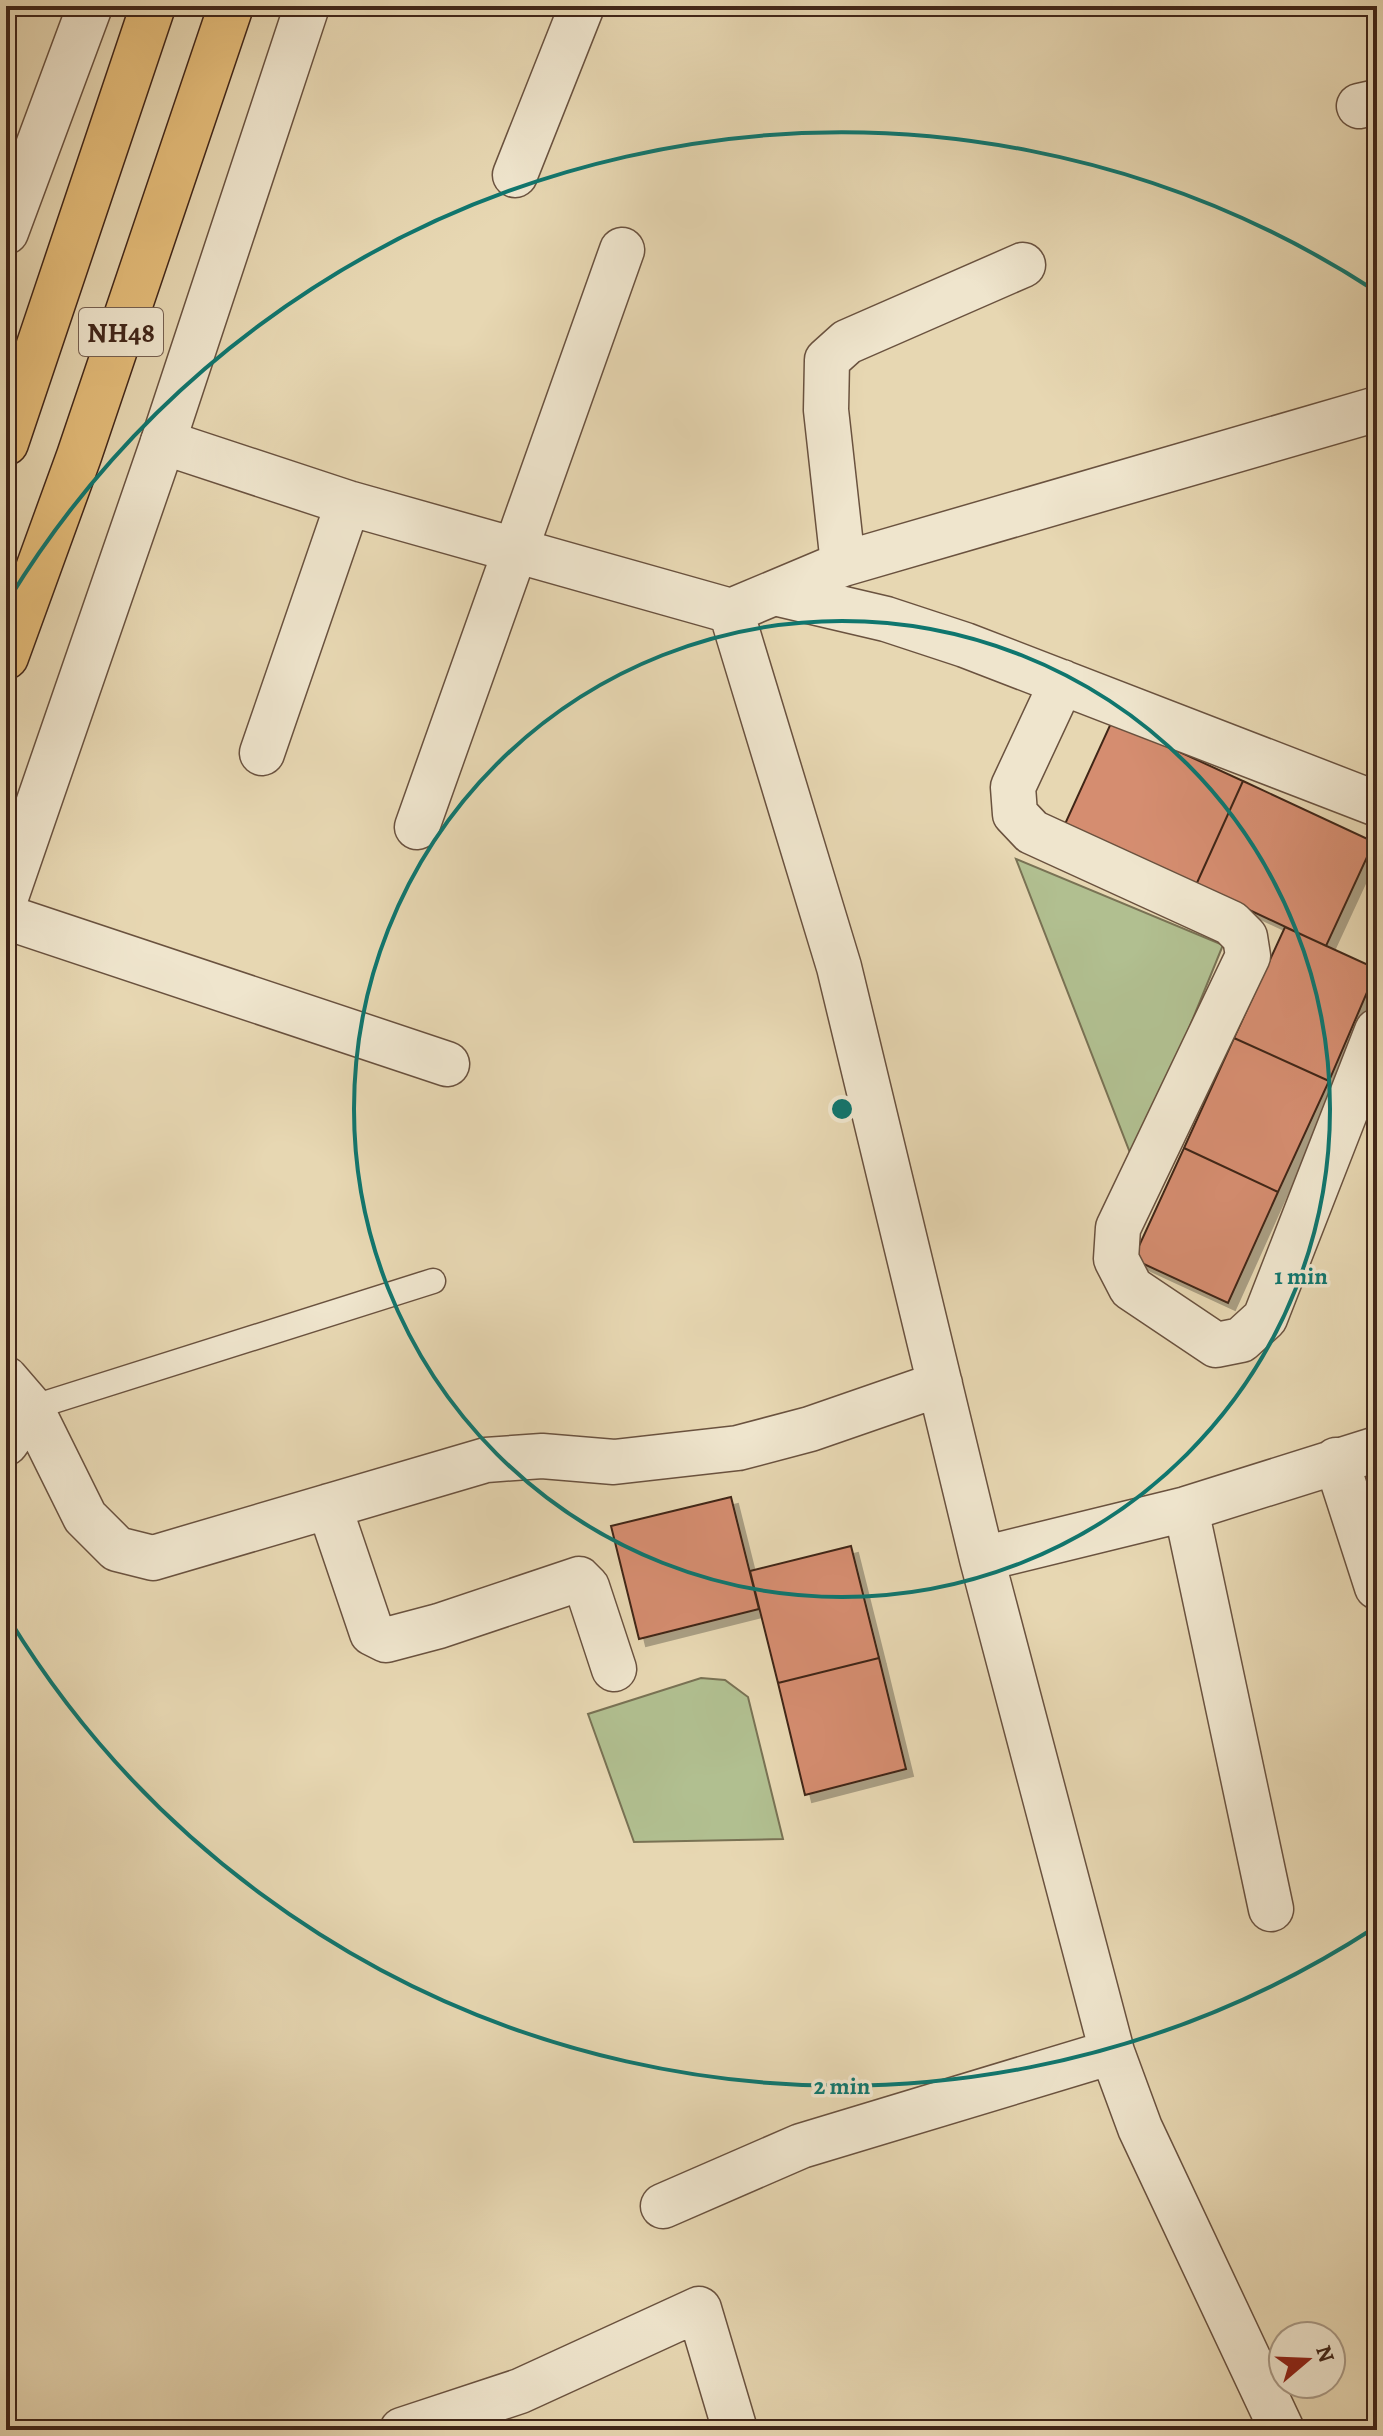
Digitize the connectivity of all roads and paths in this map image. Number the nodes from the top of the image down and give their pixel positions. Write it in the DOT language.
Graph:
graph roads {
  1 [pos="90,6"];
  2 [pos="153,6"];
  3 [pos="231,6"];
  4 [pos="307,6"];
  5 [pos="582,6"];
  6 [pos="515,175"];
  7 [pos="6,232"];
  8 [pos="622,250"];
  9 [pos="1023,265"];
  10 [pos="1377,409"];
  11 [pos="163,442"];
  12 [pos="6,443"];
  13 [pos="348,503"];
  14 [pos="512,551"];
  15 [pos="843,564"];
  16 [pos="775,593"];
  17 [pos="731,611"];
  18 [pos="6,657"];
  19 [pos="1062,682"];
  20 [pos="262,753"];
  21 [pos="1377,804"];
  22 [pos="417,827"];
  23 [pos="6,897"];
  24 [pos="6,917"];
  25 [pos="1377,1031"];
  26 [pos="447,1064"];
  27 [pos="433,1281"];
  28 [pos="940,1384"];
  29 [pos="18,1393"];
  30 [pos="6,1443"];
  31 [pos="1377,1449"];
  32 [pos="1336,1460"];
  33 [pos="329,1506"];
  34 [pos="1186,1509"];
  35 [pos="982,1559"];
  36 [pos="1377,1587"];
  37 [pos="614,1669"];
  38 [pos="1271,1909"];
  39 [pos="1112,2052"];
  40 [pos="663,2206"];
  41 [pos="402,2430"];
  42 [pos="735,2430"];
  43 [pos="1282,2430"];
  1 -- 7 [label="street"];
  2 -- 12 [label="highway, NH48"];
  3 -- 18 [label="highway, NH48"];
  4 -- 11 [label="street"];
  5 -- 6 [label="street"];
  8 -- 14 [label="street"];
  9 -- 15 [label="street"];
  10 -- 15 [label="street"];
  11 -- 13 [label="street"];
  11 -- 23 [label="street"];
  13 -- 14 [label="street"];
  13 -- 20 [label="street"];
  14 -- 17 [label="street"];
  14 -- 22 [label="street"];
  15 -- 16 [label="street"];
  16 -- 17 [label="street"];
  16 -- 19 [label="street"];
  17 -- 28 [label="street"];
  19 -- 21 [label="street"];
  19 -- 25 [label="street"];
  24 -- 26 [label="street"];
  27 -- 29 [label="lane"];
  28 -- 33 [label="street"];
  28 -- 35 [label="street"];
  29 -- 30 [label="street"];
  29 -- 33 [label="street"];
  31 -- 32 [label="street"];
  32 -- 34 [label="street"];
  32 -- 36 [label="street"];
  33 -- 37 [label="street"];
  34 -- 35 [label="street"];
  34 -- 38 [label="street"];
  35 -- 39 [label="street"];
  39 -- 40 [label="street"];
  39 -- 43 [label="street"];
  41 -- 42 [label="street"];
}
